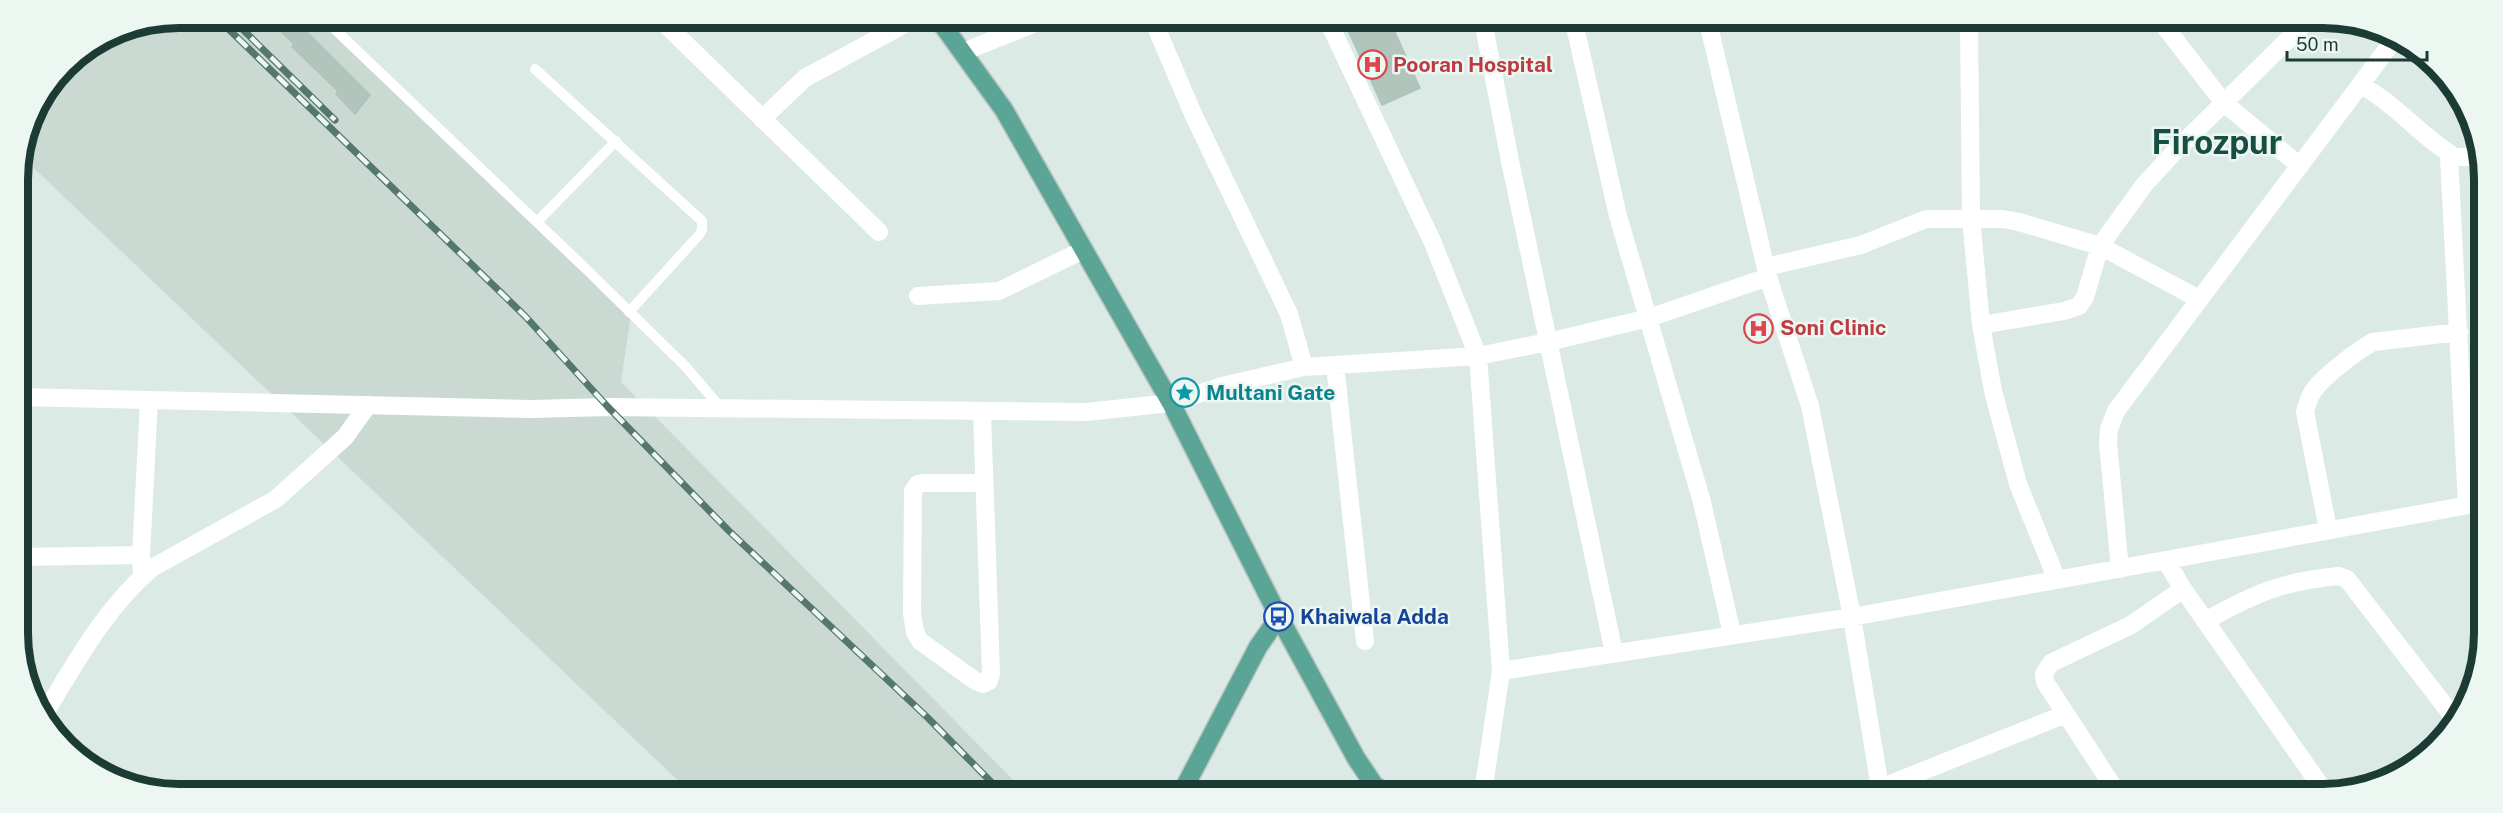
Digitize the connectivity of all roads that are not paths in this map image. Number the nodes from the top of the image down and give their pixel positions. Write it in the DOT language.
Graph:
graph roads {
  1 [pos="1332,28"];
  2 [pos="1485,28"];
  3 [pos="1575,28"];
  4 [pos="1709,28"];
  5 [pos="1970,28"];
  6 [pos="2166,28"];
  7 [pos="2300,28"];
  8 [pos="334,29"];
  9 [pos="670,29"];
  10 [pos="896,29"];
  11 [pos="945,29"];
  12 [pos="1021,29"];
  13 [pos="1156,29"];
  14 [pos="2390,45"];
  15 [pos="963,52"];
  16 [pos="535,69"];
  17 [pos="2361,85"];
  18 [pos="2224,104"];
  19 [pos="762,119"];
  20 [pos="616,141"];
  21 [pos="2455,157"];
  22 [pos="2473,157"];
  23 [pos="2300,166"];
  24 [pos="1971,218"];
  25 [pos="537,222"];
  26 [pos="879,232"];
  27 [pos="2100,246"];
  28 [pos="1083,249"];
  29 [pos="1767,272"];
  30 [pos="918,296"];
  31 [pos="2199,299"];
  32 [pos="629,312"];
  33 [pos="1649,318"];
  34 [pos="1982,325"];
  35 [pos="2458,332"];
  36 [pos="1548,342"];
  37 [pos="1478,356"];
  38 [pos="1335,365"];
  39 [pos="1305,367"];
  40 [pos="29,397"];
  41 [pos="149,400"];
  42 [pos="1171,402"];
  43 [pos="368,405"];
  44 [pos="721,408"];
  45 [pos="982,412"];
  46 [pos="984,483"];
  47 [pos="2474,504"];
  48 [pos="2328,530"];
  49 [pos="141,555"];
  50 [pos="28,557"];
  51 [pos="2166,561"];
  52 [pos="2120,569"];
  53 [pos="142,576"];
  54 [pos="2057,580"];
  55 [pos="2183,589"];
  56 [pos="1279,617"];
  57 [pos="1852,617"];
  58 [pos="2205,621"];
  59 [pos="1732,634"];
  60 [pos="1365,641"];
  61 [pos="1614,653"];
  62 [pos="1501,671"];
  63 [pos="48,707"];
  64 [pos="2066,714"];
  65 [pos="2451,714"];
  66 [pos="1186,784"];
  67 [pos="1374,784"];
  68 [pos="1485,784"];
  69 [pos="1879,784"];
  70 [pos="1897,784"];
  71 [pos="2112,784"];
  72 [pos="2319,784"];
  1 -- 37 [label="street"];
  2 -- 36 [label="street"];
  3 -- 33 [label="street"];
  4 -- 29 [label="street"];
  5 -- 24 [label="street"];
  6 -- 18 [label="street"];
  7 -- 18 [label="street"];
  8 -- 25 [label="lane"];
  9 -- 19 [label="street"];
  10 -- 19 [label="street"];
  11 -- 15 [label="main road"];
  12 -- 15 [label="street"];
  13 -- 39 [label="street"];
  14 -- 17 [label="street"];
  15 -- 28 [label="main road"];
  16 -- 20 [label="lane"];
  17 -- 21 [label="street"];
  17 -- 23 [label="street"];
  18 -- 23 [label="street"];
  18 -- 27 [label="street"];
  19 -- 26 [label="street"];
  20 -- 25 [label="lane"];
  20 -- 32 [label="lane"];
  21 -- 22 [label="street"];
  21 -- 35 [label="street"];
  23 -- 31 [label="street"];
  24 -- 27 [label="street"];
  24 -- 29 [label="street"];
  24 -- 34 [label="street"];
  25 -- 32 [label="lane"];
  27 -- 31 [label="street"];
  27 -- 34 [label="street"];
  28 -- 30 [label="street"];
  28 -- 42 [label="main road"];
  29 -- 33 [label="street"];
  29 -- 57 [label="street"];
  31 -- 52 [label="street"];
  32 -- 44 [label="lane"];
  33 -- 36 [label="street"];
  33 -- 59 [label="street"];
  34 -- 54 [label="street"];
  35 -- 47 [label="street"];
  35 -- 48 [label="street"];
  36 -- 37 [label="street"];
  36 -- 61 [label="street"];
  37 -- 38 [label="street"];
  37 -- 62 [label="street"];
  38 -- 39 [label="street"];
  38 -- 60 [label="street"];
  39 -- 42 [label="street"];
  40 -- 41 [label="street"];
  41 -- 43 [label="street"];
  41 -- 49 [label="street"];
  42 -- 45 [label="street"];
  42 -- 56 [label="main road"];
  43 -- 44 [label="street"];
  43 -- 53 [label="street"];
  44 -- 45 [label="street"];
  45 -- 46 [label="street"];
  46 -- 46 [label="street"];
  47 -- 48 [label="street"];
  48 -- 51 [label="street"];
  49 -- 50 [label="street"];
  49 -- 53 [label="street"];
  51 -- 52 [label="street"];
  51 -- 55 [label="street"];
  52 -- 54 [label="street"];
  53 -- 63 [label="street"];
  54 -- 57 [label="street"];
  55 -- 58 [label="street"];
  55 -- 64 [label="street"];
  56 -- 66 [label="main road"];
  56 -- 67 [label="main road"];
  57 -- 59 [label="street"];
  57 -- 69 [label="street"];
  58 -- 65 [label="street"];
  58 -- 72 [label="street"];
  59 -- 61 [label="street"];
  61 -- 62 [label="street"];
  62 -- 68 [label="street"];
  64 -- 70 [label="street"];
  64 -- 71 [label="street"];
}
